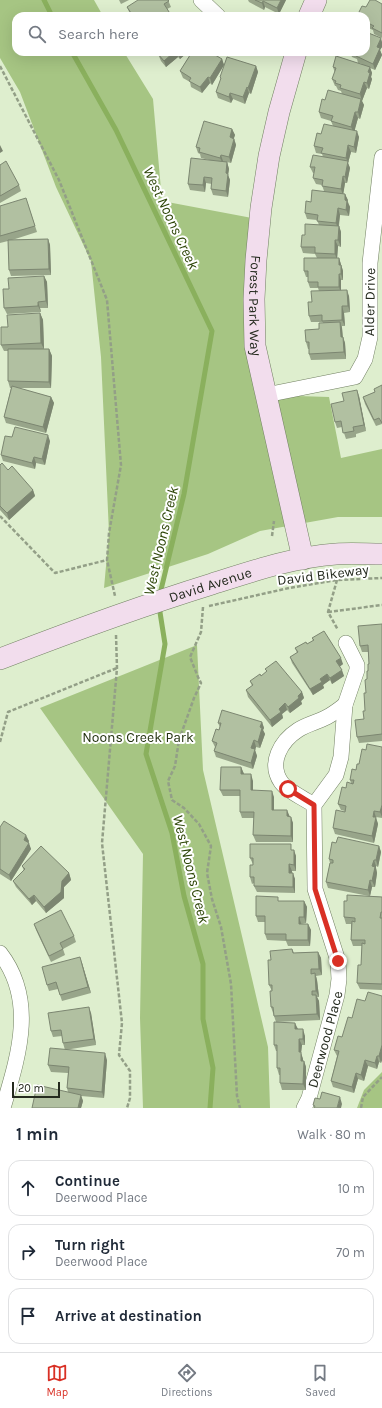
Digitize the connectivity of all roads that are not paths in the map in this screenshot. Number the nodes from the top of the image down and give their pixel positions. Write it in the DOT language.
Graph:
graph roads {
  1 [pos="201,0"];
  2 [pos="316,0"];
  3 [pos="214,12"];
  4 [pos="312,12"];
  5 [pos="294,56"];
  6 [pos="382,157"];
  7 [pos="266,395"];
  8 [pos="382,554"];
  9 [pos="303,558"];
  10 [pos="346,643"];
  11 [pos="0,659"];
  12 [pos="344,704"];
  13 [pos="314,805"];
  14 [pos="0,954"];
  15 [pos="3,1108"];
  16 [pos="304,1108"];
  1 -- 3 [label="street"];
  2 -- 4 [label="street"];
  5 -- 7 [label="street, Forest Park Way"];
  6 -- 7 [label="street, Alder Drive"];
  7 -- 9 [label="street, Forest Park Way"];
  8 -- 9 [label="street, David Avenue"];
  9 -- 11 [label="street, David Avenue"];
  10 -- 12 [label="street"];
  12 -- 13 [label="street"];
  12 -- 13 [label="street"];
  13 -- 16 [label="street, Deerwood Place"];
  14 -- 15 [label="street"];
}
